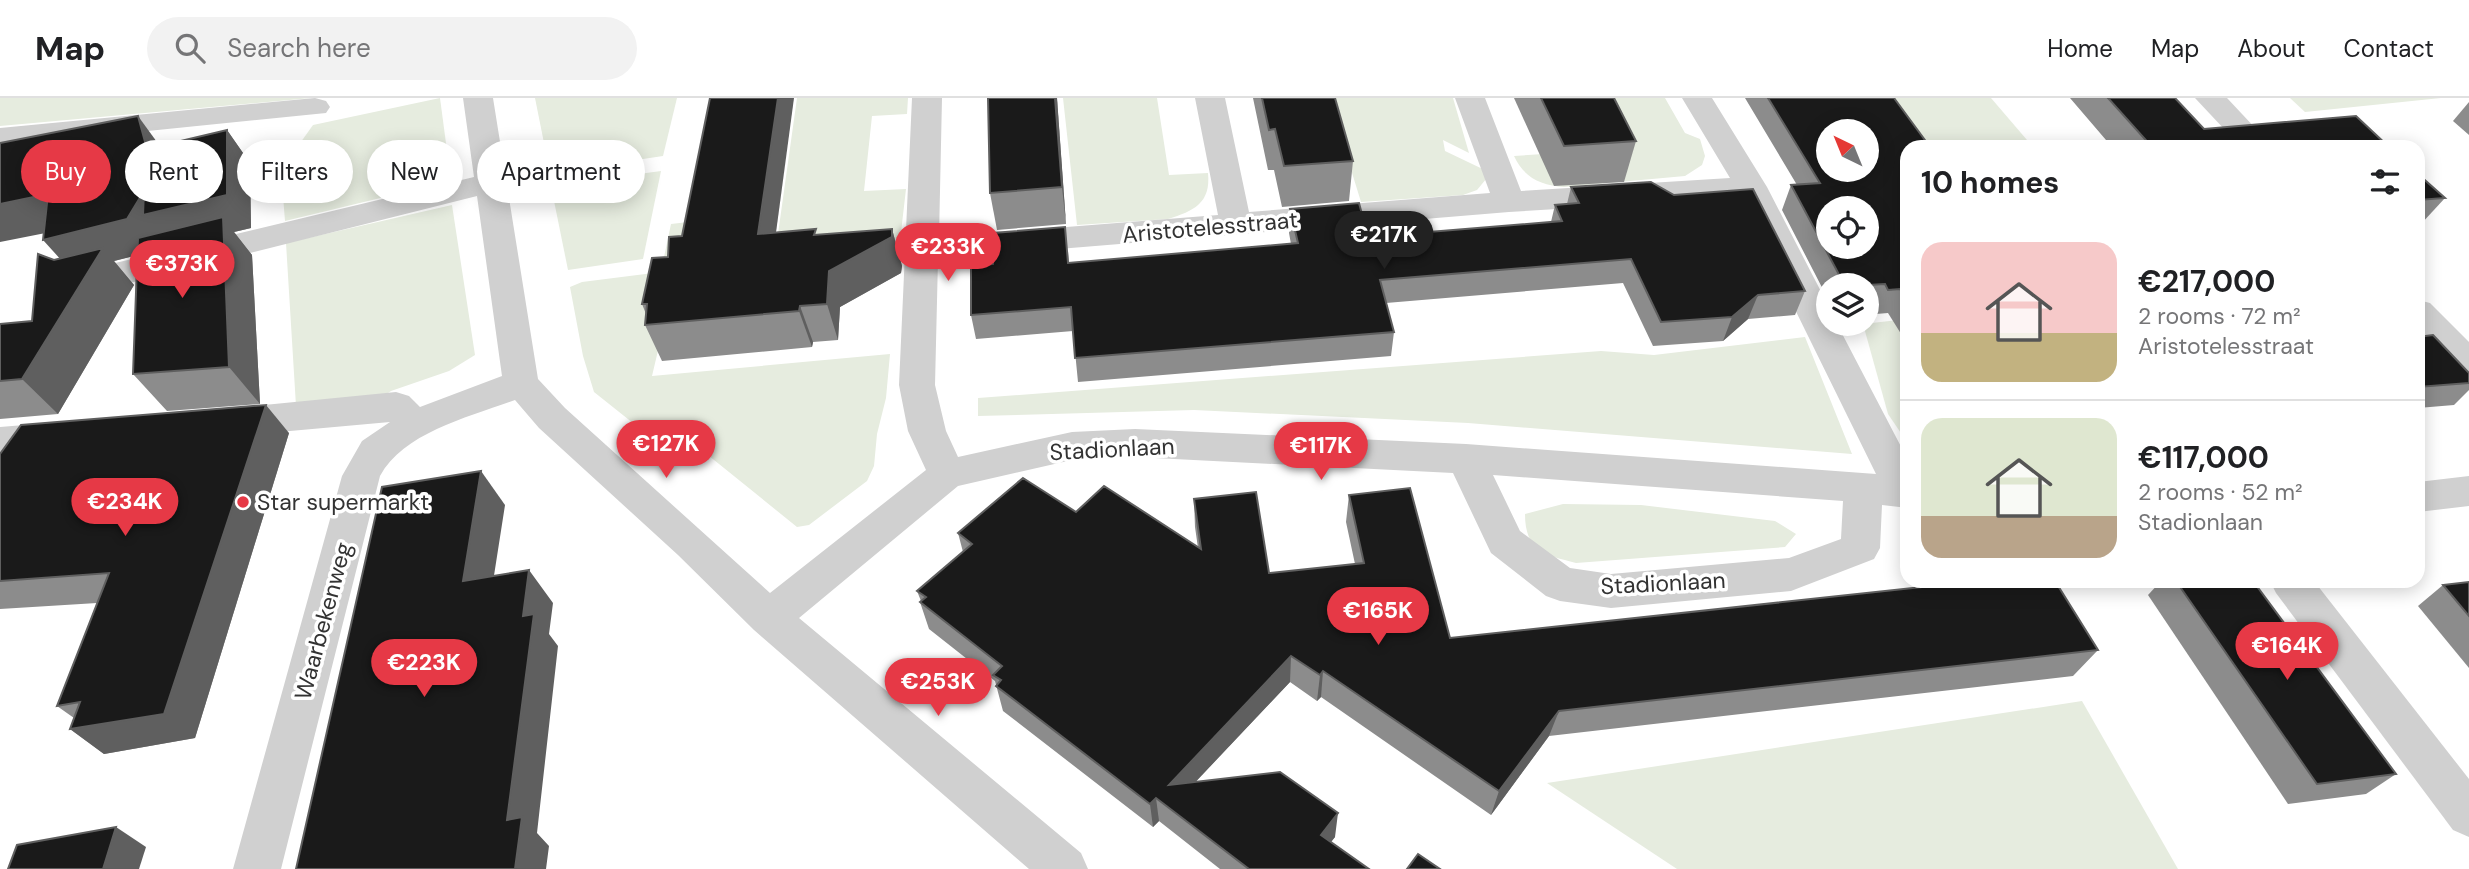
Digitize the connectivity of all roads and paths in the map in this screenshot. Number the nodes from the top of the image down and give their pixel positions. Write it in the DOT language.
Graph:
graph roads {
  1 [pos="478,98"];
  2 [pos="927,98"];
  3 [pos="1210,98"];
  4 [pos="1470,98"];
  5 [pos="1697,98"];
  6 [pos="2210,98"];
  7 [pos="315,107"];
  8 [pos="0,137"];
  9 [pos="484,140"];
  10 [pos="2251,140"];
  11 [pos="477,186"];
  12 [pos="1751,187"];
  13 [pos="1509,202"];
  14 [pos="493,203"];
  15 [pos="1236,225"];
  16 [pos="921,249"];
  17 [pos="86,282"];
  18 [pos="2425,319"];
  19 [pos="2469,363"];
  20 [pos="521,383"];
  21 [pos="415,424"];
  22 [pos="187,426"];
  23 [pos="97,433"];
  24 [pos="0,441"];
  25 [pos="1466,459"];
  26 [pos="947,474"];
  27 [pos="1900,481"];
  28 [pos="1863,487"];
  29 [pos="2469,491"];
  30 [pos="1900,492"];
  31 [pos="2425,496"];
  32 [pos="2295,588"];
  33 [pos="768,618"];
  34 [pos="2469,815"];
  35 [pos="257,869"];
  36 [pos="1064,869"];
  1 -- 9 [label="street"];
  2 -- 16 [label="street"];
  3 -- 15 [label="street"];
  4 -- 13 [label="street"];
  5 -- 12 [label="street"];
  6 -- 10 [label="street"];
  7 -- 8 [label="street"];
  11 -- 17 [label="street"];
  12 -- 13 [label="street, Aristotelesstraat"];
  12 -- 27 [label="street"];
  13 -- 15 [label="street, Aristotelesstraat"];
  14 -- 20 [label="street"];
  15 -- 16 [label="street, Aristotelesstraat"];
  16 -- 26 [label="street"];
  18 -- 19 [label="street"];
  20 -- 21 [label="street, Waarbekenweg"];
  20 -- 33 [label="street"];
  21 -- 22 [label="street"];
  21 -- 35 [label="street, Waarbekenweg"];
  23 -- 24 [label="street"];
  25 -- 26 [label="street, Stadionlaan"];
  25 -- 28 [label="street, Stadionlaan"];
  25 -- 28 [label="street, Stadionlaan"];
  26 -- 33 [label="street, Stadionlaan"];
  28 -- 30 [label="street, Stadionlaan"];
  29 -- 31 [label="street"];
  32 -- 34 [label="street"];
  33 -- 36 [label="street"];
}
